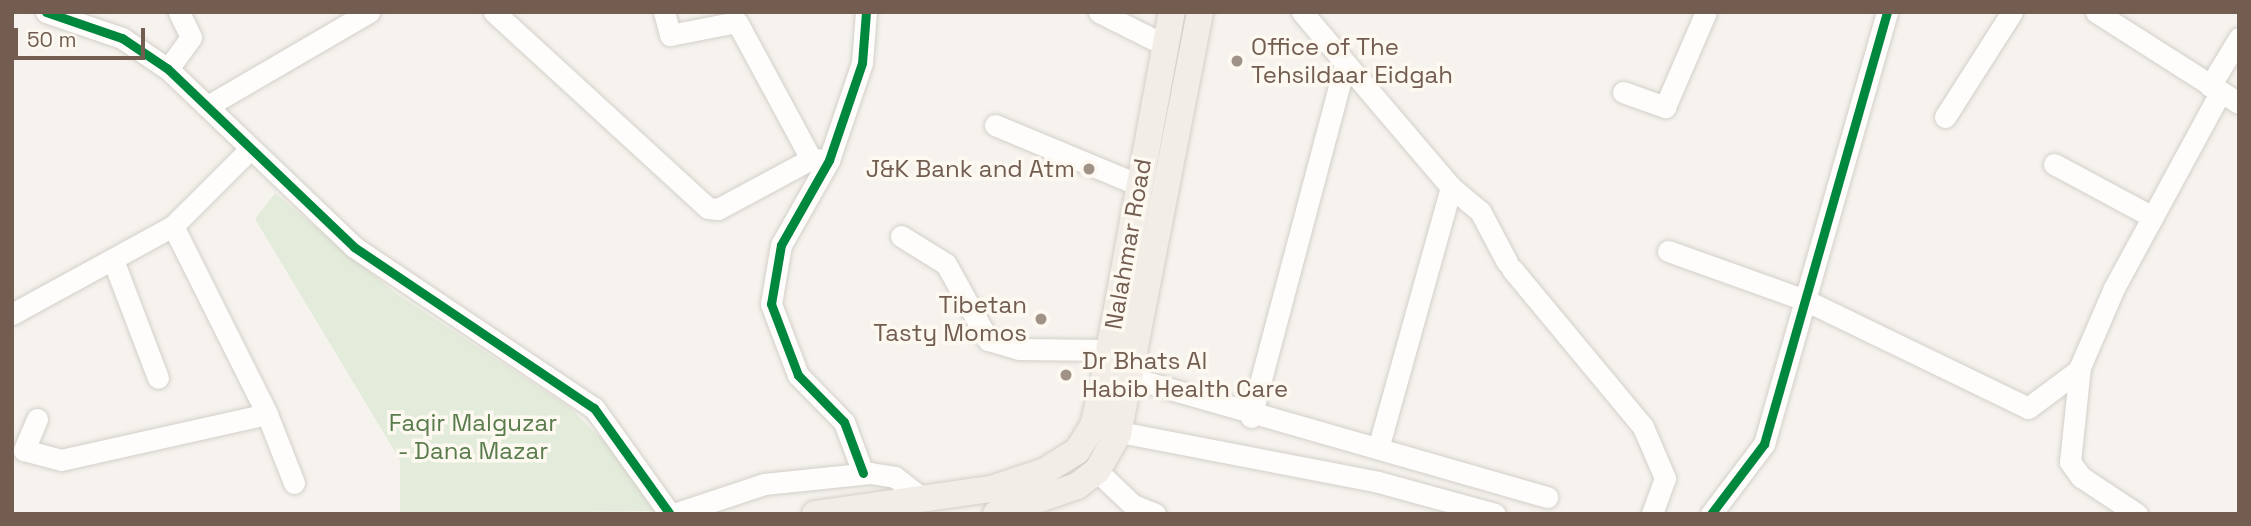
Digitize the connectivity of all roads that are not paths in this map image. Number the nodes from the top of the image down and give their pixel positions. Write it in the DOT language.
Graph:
graph roads {
  1 [pos="47,12"];
  2 [pos="179,12"];
  3 [pos="369,12"];
  4 [pos="664,12"];
  5 [pos="866,12"];
  6 [pos="1099,12"];
  7 [pos="1172,12"];
  8 [pos="1200,12"];
  9 [pos="1302,12"];
  10 [pos="1706,12"];
  11 [pos="1887,12"];
  12 [pos="2012,12"];
  13 [pos="2096,12"];
  14 [pos="496,13"];
  15 [pos="2239,38"];
  16 [pos="1165,45"];
  17 [pos="1345,64"];
  18 [pos="168,69"];
  19 [pos="1623,92"];
  20 [pos="2223,94"];
  21 [pos="211,104"];
  22 [pos="1945,117"];
  23 [pos="995,125"];
  24 [pos="248,151"];
  25 [pos="820,160"];
  26 [pos="2054,164"];
  27 [pos="1139,185"];
  28 [pos="1451,187"];
  29 [pos="2153,217"];
  30 [pos="173,226"];
  31 [pos="901,236"];
  32 [pos="1668,251"];
  33 [pos="113,260"];
  34 [pos="1805,300"];
  35 [pos="12,314"];
  36 [pos="1109,350"];
  37 [pos="2079,370"];
  38 [pos="158,378"];
  39 [pos="1132,378"];
  40 [pos="267,414"];
  41 [pos="1251,417"];
  42 [pos="37,418"];
  43 [pos="1093,426"];
  44 [pos="1118,434"];
  45 [pos="1379,445"];
  46 [pos="1097,471"];
  47 [pos="863,473"];
  48 [pos="294,483"];
  49 [pos="1547,497"];
  50 [pos="922,498"];
  51 [pos="672,514"];
  52 [pos="816,514"];
  53 [pos="996,514"];
  54 [pos="1155,514"];
  55 [pos="1495,514"];
  56 [pos="1652,514"];
  57 [pos="1711,514"];
  58 [pos="2137,514"];
  1 -- 18 [label="street"];
  2 -- 18 [label="street"];
  3 -- 21 [label="street"];
  4 -- 25 [label="street"];
  5 -- 25 [label="street"];
  6 -- 16 [label="street"];
  7 -- 16 [label="main road, Nalahmar Road"];
  8 -- 39 [label="main road, Nalahmar Road"];
  9 -- 17 [label="street"];
  10 -- 19 [label="street"];
  11 -- 34 [label="street"];
  12 -- 22 [label="street"];
  13 -- 20 [label="street"];
  14 -- 25 [label="street"];
  15 -- 20 [label="street"];
  16 -- 27 [label="main road, Nalahmar Road"];
  17 -- 28 [label="street"];
  17 -- 41 [label="street"];
  18 -- 21 [label="street"];
  20 -- 29 [label="street"];
  21 -- 24 [label="street"];
  23 -- 27 [label="street"];
  24 -- 30 [label="street"];
  24 -- 51 [label="street"];
  25 -- 47 [label="street"];
  26 -- 29 [label="street"];
  27 -- 36 [label="main road, Nalahmar Road"];
  28 -- 45 [label="street"];
  28 -- 56 [label="street"];
  29 -- 37 [label="street"];
  30 -- 33 [label="street"];
  30 -- 40 [label="street"];
  31 -- 36 [label="street"];
  32 -- 34 [label="street"];
  33 -- 35 [label="street"];
  33 -- 38 [label="street"];
  34 -- 37 [label="street"];
  34 -- 57 [label="street"];
  36 -- 43 [label="main road, Nalahmar Road"];
  37 -- 58 [label="street"];
  39 -- 41 [label="street"];
  39 -- 44 [label="main road, Nalahmar Road"];
  40 -- 42 [label="street"];
  40 -- 48 [label="street"];
  41 -- 45 [label="street"];
  43 -- 44 [label="street"];
  43 -- 50 [label="main road, Nalahmar Road"];
  44 -- 46 [label="main road, Nalahmar Road"];
  44 -- 55 [label="street"];
  45 -- 49 [label="street"];
  46 -- 53 [label="main road, Nalahmar Road"];
  46 -- 54 [label="street"];
  47 -- 50 [label="street"];
  47 -- 51 [label="street"];
  50 -- 52 [label="main road, Nalahmar Road"];
}
